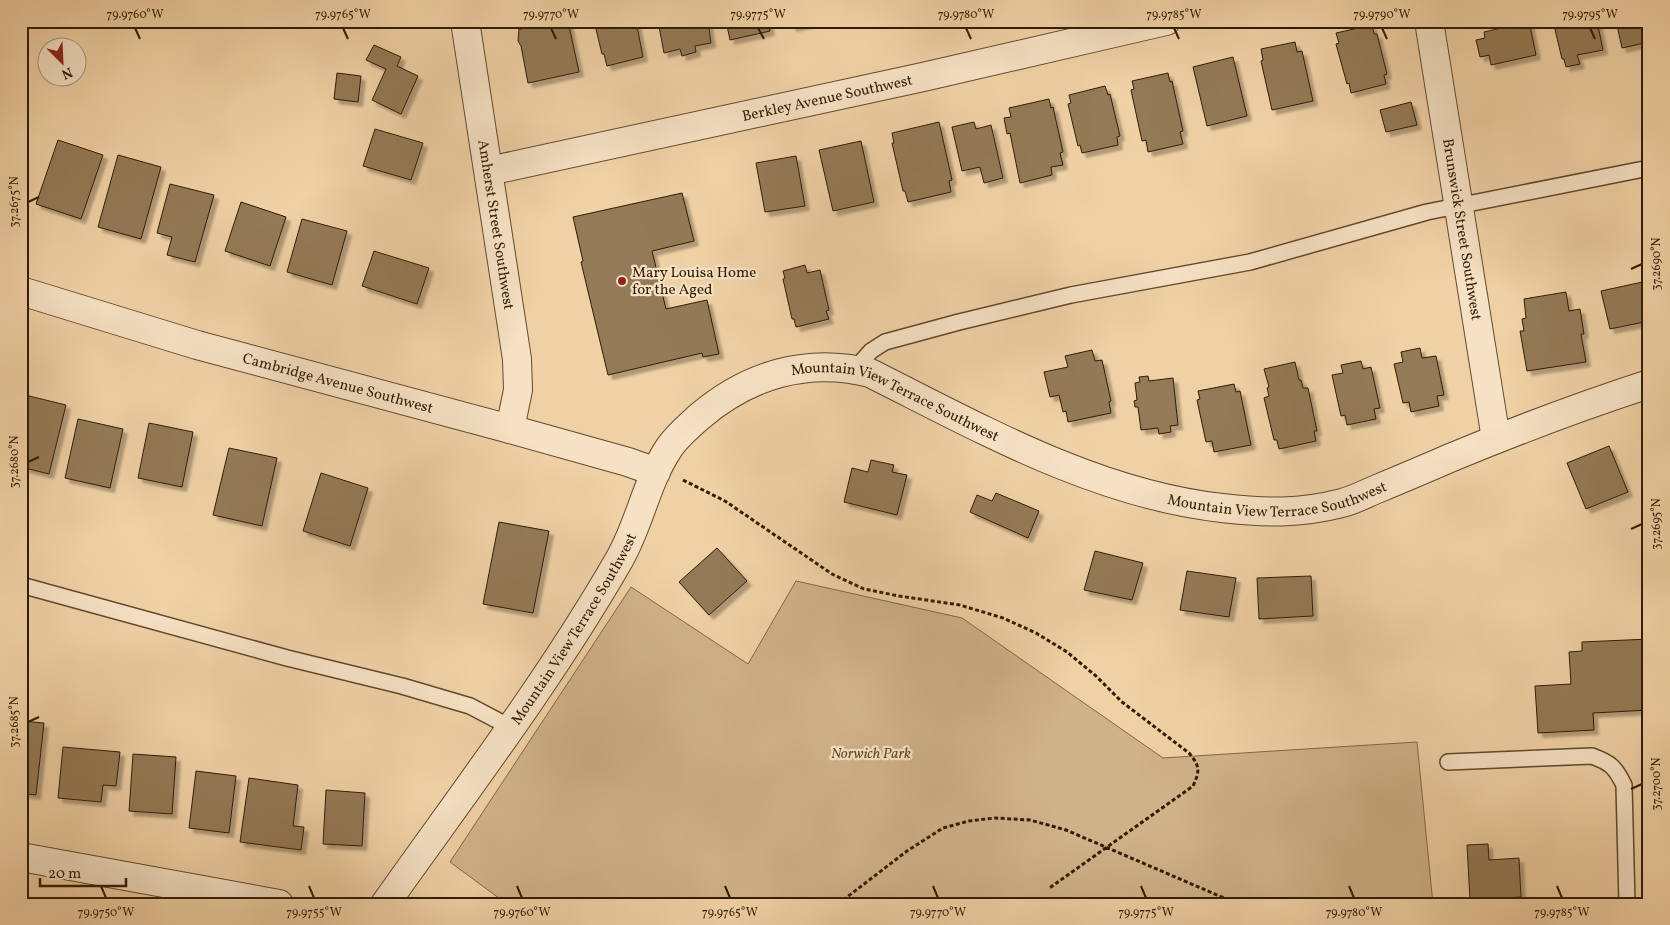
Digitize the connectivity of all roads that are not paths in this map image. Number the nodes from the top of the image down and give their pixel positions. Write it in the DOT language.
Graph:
graph roads {
  1 [pos="465,21"];
  2 [pos="1166,21"];
  3 [pos="1429,21"];
  4 [pos="1649,168"];
  5 [pos="489,171"];
  6 [pos="1457,205"];
  7 [pos="21,291"];
  8 [pos="855,370"];
  9 [pos="1649,384"];
  10 [pos="510,429"];
  11 [pos="1496,439"];
  12 [pos="656,472"];
  13 [pos="21,584"];
  14 [pos="510,727"];
  15 [pos="1448,762"];
  16 [pos="21,857"];
  17 [pos="279,904"];
  18 [pos="385,904"];
  19 [pos="1627,904"];
  1 -- 5 [label="street, Amherst Street Southwest"];
  2 -- 5 [label="street, Berkley Avenue Southwest"];
  3 -- 6 [label="street, Brunswick Street Southwest"];
  4 -- 6 [label="lane"];
  5 -- 10 [label="street, Amherst Street Southwest"];
  6 -- 8 [label="lane"];
  6 -- 11 [label="street, Brunswick Street Southwest"];
  7 -- 10 [label="street, Cambridge Avenue Southwest"];
  8 -- 11 [label="street, Mountain View Terrace Southwest"];
  8 -- 12 [label="street, Mountain View Terrace Southwest"];
  9 -- 11 [label="street, Mountain View Terrace Southwest"];
  10 -- 12 [label="street, Cambridge Avenue Southwest"];
  12 -- 14 [label="street, Mountain View Terrace Southwest"];
  13 -- 14 [label="lane"];
  14 -- 18 [label="street, Mountain View Terrace Southwest"];
  15 -- 19 [label="lane"];
  16 -- 17 [label="street"];
}
